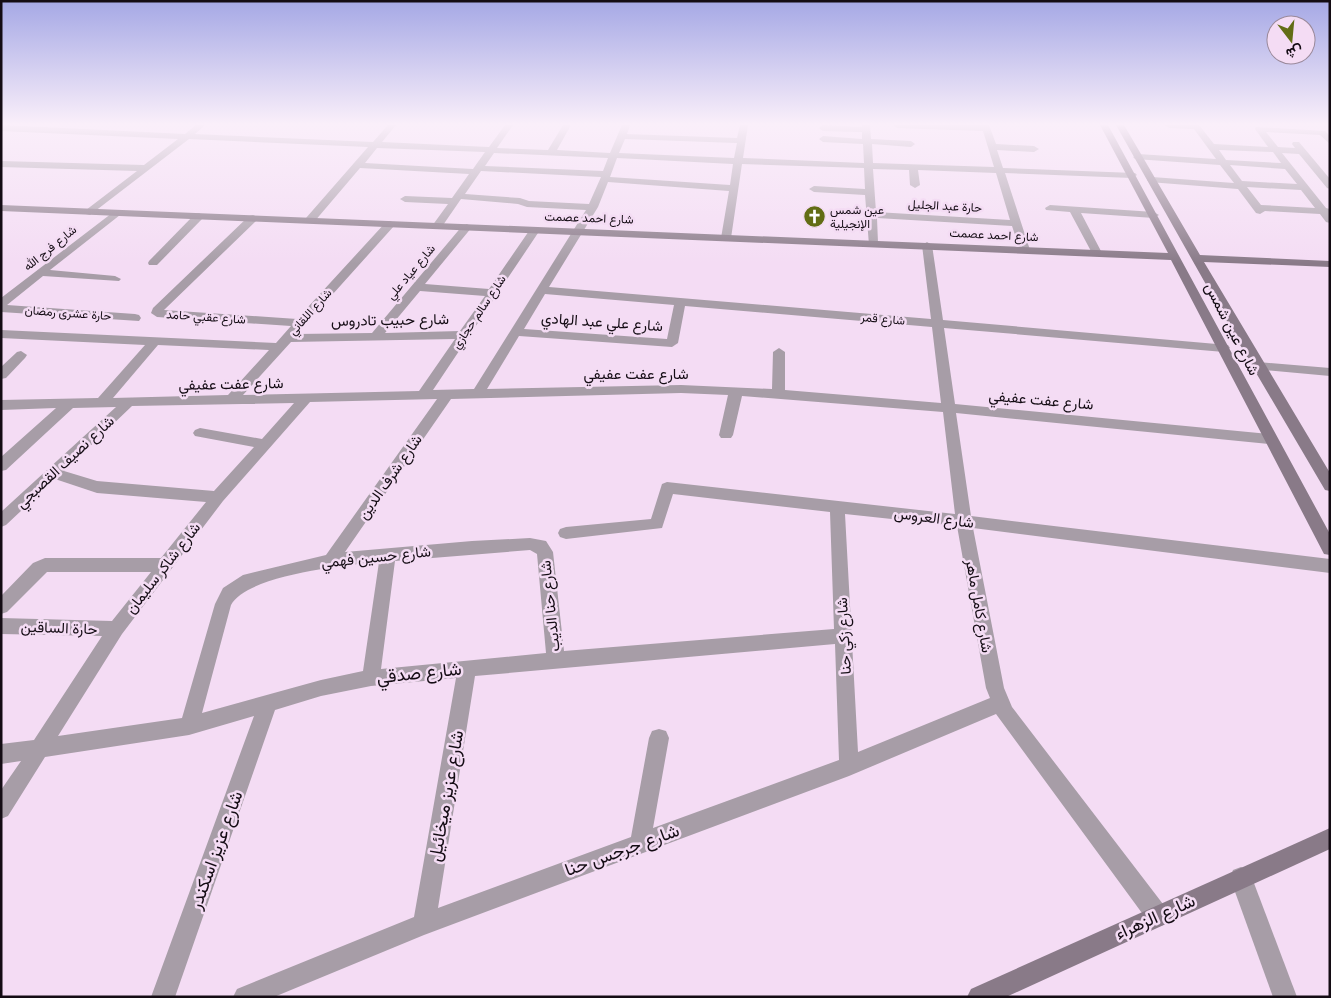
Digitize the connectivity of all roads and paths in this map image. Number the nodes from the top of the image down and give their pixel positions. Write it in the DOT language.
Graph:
graph roads {
  1 [pos="141,172"];
  2 [pos="352,172"];
  3 [pos="476,172"];
  4 [pos="511,172"];
  5 [pos="607,172"];
  6 [pos="736,172"];
  7 [pos="869,172"];
  8 [pos="914,172"];
  9 [pos="1001,172"];
  10 [pos="1042,172"];
  11 [pos="1130,172"];
  12 [pos="1147,172"];
  13 [pos="1230,172"];
  14 [pos="1291,172"];
  15 [pos="1318,172"];
  16 [pos="1132,175"];
  17 [pos="605,176"];
  18 [pos="1152,180"];
  19 [pos="915,185"];
  20 [pos="1240,185"];
  21 [pos="1330,186"];
  22 [pos="1303,187"];
  23 [pos="734,188"];
  24 [pos="814,189"];
  25 [pos="870,192"];
  26 [pos="405,199"];
  27 [pos="457,199"];
  28 [pos="592,207"];
  29 [pos="1,208"];
  30 [pos="1050,208"];
  31 [pos="1074,210"];
  32 [pos="1325,211"];
  33 [pos="90,212"];
  34 [pos="116,213"];
  35 [pos="871,215"];
  36 [pos="1154,215"];
  37 [pos="199,216"];
  38 [pos="253,218"];
  39 [pos="310,220"];
  40 [pos="1330,220"];
  41 [pos="1017,223"];
  42 [pos="390,224"];
  43 [pos="438,226"];
  44 [pos="468,227"];
  45 [pos="534,230"];
  46 [pos="579,232"];
  47 [pos="726,238"];
  48 [pos="873,244"];
  49 [pos="928,245"];
  50 [pos="1026,250"];
  51 [pos="1097,253"];
  52 [pos="1176,257"];
  53 [pos="1196,258"];
  54 [pos="154,263"];
  55 [pos="1330,264"];
  56 [pos="41,273"];
  57 [pos="115,279"];
  58 [pos="416,287"];
  59 [pos="543,290"];
  60 [pos="1,292"];
  61 [pos="16,293"];
  62 [pos="492,293"];
  63 [pos="680,302"];
  64 [pos="1,306"];
  65 [pos="135,318"];
  66 [pos="300,323"];
  67 [pos="938,324"];
  68 [pos="517,332"];
  69 [pos="464,335"];
  70 [pos="3,336"];
  71 [pos="376,336"];
  72 [pos="155,341"];
  73 [pos="282,342"];
  74 [pos="1224,348"];
  75 [pos="779,352"];
  76 [pos="21,355"];
  77 [pos="1258,366"];
  78 [pos="1330,372"];
  79 [pos="1,375"];
  80 [pos="736,391"];
  81 [pos="478,393"];
  82 [pos="424,394"];
  83 [pos="448,394"];
  84 [pos="778,394"];
  85 [pos="305,399"];
  86 [pos="230,400"];
  87 [pos="128,403"];
  88 [pos="69,404"];
  89 [pos="100,404"];
  90 [pos="1,405"];
  91 [pos="948,408"];
  92 [pos="200,433"];
  93 [pos="726,434"];
  94 [pos="1269,438"];
  95 [pos="263,444"];
  96 [pos="1,466"];
  97 [pos="53,473"];
  98 [pos="1330,486"];
  99 [pos="218,497"];
  100 [pos="837,507"];
  101 [pos="1,521"];
  102 [pos="964,521"];
  103 [pos="566,533"];
  104 [pos="1330,549"];
  105 [pos="545,552"];
  106 [pos="388,555"];
  107 [pos="332,560"];
  108 [pos="164,565"];
  109 [pos="1330,566"];
  110 [pos="1,607"];
  111 [pos="1,626"];
  112 [pos="116,629"];
  113 [pos="844,636"];
  114 [pos="556,660"];
  115 [pos="467,669"];
  116 [pos="371,678"];
  117 [pos="1000,703"];
  118 [pos="268,704"];
  119 [pos="189,726"];
  120 [pos="659,738"];
  121 [pos="38,750"];
  122 [pos="1,754"];
  123 [pos="850,766"];
  124 [pos="1,809"];
  125 [pos="1330,838"];
  126 [pos="640,843"];
  127 [pos="1241,878"];
  128 [pos="1158,916"];
  129 [pos="424,924"];
  130 [pos="163,997"];
  131 [pos="245,997"];
  132 [pos="980,997"];
  133 [pos="1285,997"];
  1 -- 33 [label="street"];
  2 -- 39 [label="street"];
  3 -- 27 [label="street"];
  4 -- 17 [label="street"];
  5 -- 17 [label="street"];
  6 -- 23 [label="street"];
  7 -- 25 [label="street"];
  8 -- 19 [label="street"];
  9 -- 41 [label="street"];
  10 -- 16 [label="street"];
  11 -- 16 [label="main road, شارع عين شمس"];
  12 -- 18 [label="main road, شارع عين شمس"];
  13 -- 20 [label="street"];
  14 -- 22 [label="street"];
  15 -- 21 [label="street"];
  16 -- 36 [label="main road, شارع عين شمس"];
  17 -- 23 [label="street"];
  17 -- 28 [label="street"];
  18 -- 20 [label="street"];
  18 -- 53 [label="main road, شارع عين شمس"];
  20 -- 22 [label="street"];
  20 -- 32 [label="street"];
  22 -- 32 [label="street"];
  23 -- 47 [label="street"];
  24 -- 25 [label="street"];
  25 -- 35 [label="street"];
  26 -- 27 [label="street"];
  27 -- 28 [label="street"];
  27 -- 43 [label="street"];
  28 -- 46 [label="street"];
  29 -- 33 [label="main road, شارع احمد عصمت"];
  30 -- 31 [label="street"];
  31 -- 36 [label="street"];
  31 -- 51 [label="street"];
  32 -- 40 [label="street"];
  33 -- 34 [label="main road, شارع احمد عصمت"];
  34 -- 37 [label="main road, شارع احمد عصمت"];
  34 -- 56 [label="street, شارع فرج الله"];
  35 -- 41 [label="street, حارة عبد الجليل"];
  35 -- 48 [label="street"];
  36 -- 52 [label="main road, شارع عين شمس"];
  37 -- 38 [label="main road, شارع احمد عصمت"];
  37 -- 54 [label="street"];
  38 -- 39 [label="main road, شارع احمد عصمت"];
  38 -- 66 [label="street, شارع عقبي حامد"];
  39 -- 42 [label="main road, شارع احمد عصمت"];
  41 -- 50 [label="street"];
  42 -- 43 [label="main road, شارع احمد عصمت"];
  42 -- 66 [label="street, شارع اللقاني"];
  43 -- 44 [label="main road, شارع احمد عصمت"];
  44 -- 45 [label="main road, شارع احمد عصمت"];
  44 -- 58 [label="street, شارع عياد علي"];
  45 -- 46 [label="main road, شارع احمد عصمت"];
  45 -- 62 [label="street, شارع سالم حجازي"];
  46 -- 47 [label="main road, شارع احمد عصمت"];
  46 -- 59 [label="street"];
  47 -- 48 [label="main road, شارع احمد عصمت"];
  48 -- 49 [label="main road, شارع احمد عصمت"];
  49 -- 50 [label="main road, شارع احمد عصمت"];
  49 -- 67 [label="street, شارع كامل ماهر"];
  50 -- 51 [label="main road, شارع احمد عصمت"];
  51 -- 52 [label="main road, شارع احمد عصمت"];
  52 -- 74 [label="main road, شارع عين شمس"];
  53 -- 55 [label="main road"];
  53 -- 77 [label="main road, شارع عين شمس"];
  56 -- 57 [label="street"];
  56 -- 61 [label="street, شارع فرج الله"];
  58 -- 62 [label="street"];
  58 -- 71 [label="street, شارع عياد علي"];
  59 -- 63 [label="street, شارع قمر"];
  59 -- 68 [label="street"];
  60 -- 61 [label="street"];
  61 -- 64 [label="street, شارع فرج الله"];
  62 -- 69 [label="street, شارع سالم حجازي"];
  63 -- 67 [label="street, شارع قمر"];
  63 -- 68 [label="street, شارع علي عبد الهادي"];
  64 -- 65 [label="street, حارة عشرى رمضان"];
  66 -- 73 [label="street, شارع اللقاني"];
  67 -- 74 [label="street, شارع قمر"];
  67 -- 91 [label="street, شارع كامل ماهر"];
  68 -- 81 [label="street"];
  69 -- 71 [label="street, شارع حبيب تادروس"];
  69 -- 82 [label="street, شارع سالم حجازي"];
  70 -- 72 [label="street, شارع حبيب تادروس"];
  71 -- 73 [label="street, شارع حبيب تادروس"];
  72 -- 73 [label="street, شارع حبيب تادروس"];
  72 -- 89 [label="street"];
  73 -- 86 [label="street, شارع اللقاني"];
  74 -- 94 [label="main road, شارع عين شمس"];
  75 -- 84 [label="street"];
  76 -- 79 [label="street"];
  77 -- 78 [label="street"];
  77 -- 98 [label="main road, شارع عين شمس"];
  80 -- 81 [label="street, شارع عفت عفيفي"];
  80 -- 84 [label="street, شارع عفت عفيفي"];
  80 -- 93 [label="street"];
  81 -- 83 [label="street, شارع عفت عفيفي"];
  82 -- 83 [label="street, شارع عفت عفيفي"];
  82 -- 85 [label="street, شارع عفت عفيفي"];
  83 -- 107 [label="street, شارع شرف الدين"];
  84 -- 91 [label="street, شارع عفت عفيفي"];
  85 -- 86 [label="street, شارع عفت عفيفي"];
  85 -- 95 [label="street, شارع شاكر سليمان"];
  86 -- 87 [label="street, شارع عفت عفيفي"];
  87 -- 89 [label="street, شارع عفت عفيفي"];
  87 -- 97 [label="street, شارع نصيف القصبجي"];
  88 -- 89 [label="street, شارع عفت عفيفي"];
  88 -- 90 [label="street, شارع عفت عفيفي"];
  88 -- 96 [label="street"];
  91 -- 94 [label="street, شارع عفت عفيفي"];
  91 -- 102 [label="street, شارع كامل ماهر"];
  92 -- 95 [label="street"];
  94 -- 104 [label="main road, شارع عين شمس"];
  95 -- 99 [label="street, شارع شاكر سليمان"];
  97 -- 99 [label="street"];
  97 -- 101 [label="street, شارع نصيف القصبجي"];
  99 -- 108 [label="street, شارع شاكر سليمان"];
  100 -- 102 [label="street, شارع العروس"];
  100 -- 103 [label="street, شارع العروس"];
  100 -- 113 [label="street, شارع زكي حنا"];
  102 -- 109 [label="street, شارع العروس"];
  102 -- 117 [label="street, شارع كامل ماهر"];
  105 -- 106 [label="street, شارع حسين فهمي"];
  105 -- 114 [label="street, شارع حنا الديب"];
  106 -- 107 [label="street, شارع حسين فهمي"];
  106 -- 116 [label="street"];
  107 -- 119 [label="street, شارع حسين فهمي"];
  108 -- 110 [label="street"];
  108 -- 112 [label="street, شارع شاكر سليمان"];
  111 -- 112 [label="street, حارة الساقين"];
  112 -- 121 [label="street, شارع شاكر سليمان"];
  113 -- 114 [label="street, شارع صدقي"];
  113 -- 123 [label="street, شارع زكي حنا"];
  114 -- 115 [label="street, شارع صدقي"];
  115 -- 116 [label="street, شارع صدقي"];
  115 -- 129 [label="street, شارع عزيز ميخائيل"];
  116 -- 118 [label="street, شارع صدقي"];
  117 -- 123 [label="street, شارع جرجس حنا"];
  117 -- 128 [label="street, شارع كامل ماهر"];
  118 -- 119 [label="street, شارع صدقي"];
  118 -- 130 [label="street, شارع عزيز اسكندر"];
  119 -- 121 [label="street, شارع صدقي"];
  120 -- 126 [label="street"];
  121 -- 122 [label="street, شارع صدقي"];
  121 -- 124 [label="street, شارع شاكر سليمان"];
  123 -- 126 [label="street, شارع جرجس حنا"];
  125 -- 127 [label="main road, شارع الزهراء"];
  126 -- 129 [label="street, شارع جرجس حنا"];
  127 -- 128 [label="main road, شارع الزهراء"];
  127 -- 133 [label="street"];
  128 -- 132 [label="main road, شارع الزهراء"];
  129 -- 131 [label="street, شارع جرجس حنا"];
}
